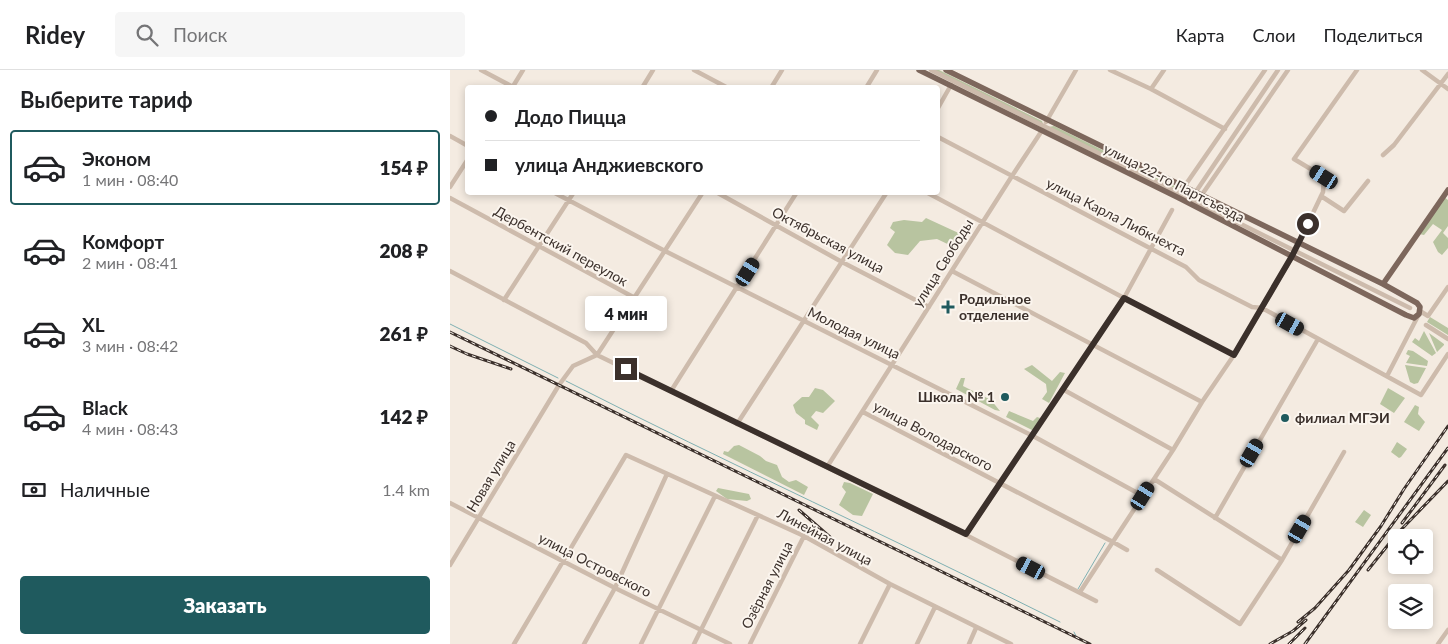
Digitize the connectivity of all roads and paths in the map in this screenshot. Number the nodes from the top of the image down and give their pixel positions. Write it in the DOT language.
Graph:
graph roads {
  1 [pos="481,70"];
  2 [pos="523,70"];
  3 [pos="653,70"];
  4 [pos="694,70"];
  5 [pos="782,70"];
  6 [pos="877,70"];
  7 [pos="919,70"];
  8 [pos="931,70"];
  9 [pos="946,70"];
  10 [pos="1076,70"];
  11 [pos="1110,70"];
  12 [pos="1164,70"];
  13 [pos="1265,70"];
  14 [pos="1278,70"];
  15 [pos="1288,70"];
  16 [pos="1356,70"];
  17 [pos="1422,70"];
  18 [pos="1448,74"];
  19 [pos="1441,84"];
  20 [pos="509,85"];
  21 [pos="514,85"];
  22 [pos="644,85"];
  23 [pos="722,85"];
  24 [pos="773,85"];
  25 [pos="868,85"];
  26 [pos="951,85"];
  27 [pos="1151,89"];
  28 [pos="1448,89"];
  29 [pos="940,104"];
  30 [pos="1045,126"];
  31 [pos="1225,129"];
  32 [pos="450,136"];
  33 [pos="940,138"];
  34 [pos="465,144"];
  35 [pos="1383,155"];
  36 [pos="465,163"];
  37 [pos="1012,176"];
  38 [pos="1368,181"];
  39 [pos="450,187"];
  40 [pos="1184,187"];
  41 [pos="1448,190"];
  42 [pos="1195,192"];
  43 [pos="558,195"];
  44 [pos="572,195"];
  45 [pos="701,195"];
  46 [pos="721,195"];
  47 [pos="795,195"];
  48 [pos="885,195"];
  49 [pos="932,195"];
  50 [pos="1202,196"];
  51 [pos="1321,196"];
  52 [pos="450,198"];
  53 [pos="1446,198"];
  54 [pos="568,201"];
  55 [pos="1172,210"];
  56 [pos="983,222"];
  57 [pos="776,225"];
  58 [pos="1298,244"];
  59 [pos="538,246"];
  60 [pos="1150,249"];
  61 [pos="665,252"];
  62 [pos="1294,254"];
  63 [pos="842,262"];
  64 [pos="450,271"];
  65 [pos="952,271"];
  66 [pos="1383,284"];
  67 [pos="738,287"];
  68 [pos="1448,287"];
  69 [pos="634,298"];
  70 [pos="1124,298"];
  71 [pos="504,300"];
  72 [pos="929,307"];
  73 [pos="1262,308"];
  74 [pos="1410,308"];
  75 [pos="1418,314"];
  76 [pos="804,320"];
  77 [pos="1426,325"];
  78 [pos="1318,339"];
  79 [pos="1448,339"];
  80 [pos="1094,344"];
  81 [pos="1448,354"];
  82 [pos="597,355"];
  83 [pos="1234,355"];
  84 [pos="892,365"];
  85 [pos="1387,376"];
  86 [pos="1064,390"];
  87 [pos="671,391"];
  88 [pos="1202,402"];
  89 [pos="862,412"];
  90 [pos="738,424"];
  91 [pos="1033,436"];
  92 [pos="1173,450"];
  93 [pos="1344,452"];
  94 [pos="828,468"];
  95 [pos="667,474"];
  96 [pos="1154,479"];
  97 [pos="1000,484"];
  98 [pos="715,496"];
  99 [pos="1143,496"];
  100 [pos="450,503"];
  101 [pos="758,515"];
  102 [pos="479,518"];
  103 [pos="1215,518"];
  104 [pos="966,534"];
  105 [pos="804,536"];
  106 [pos="1113,542"];
  107 [pos="1126,550"];
  108 [pos="1282,560"];
  109 [pos="563,562"];
  110 [pos="450,565"];
  111 [pos="1157,570"];
  112 [pos="890,584"];
  113 [pos="615,588"];
  114 [pos="1080,592"];
  115 [pos="1096,601"];
  116 [pos="935,607"];
  117 [pos="658,609"];
  118 [pos="976,628"];
  119 [pos="701,630"];
  120 [pos="1448,630"];
  121 [pos="514,644"];
  122 [pos="584,644"];
  123 [pos="640,644"];
  124 [pos="694,644"];
  125 [pos="730,644"];
  126 [pos="750,644"];
  127 [pos="860,644"];
  128 [pos="917,644"];
  129 [pos="968,644"];
  130 [pos="1011,644"];
  131 [pos="1438,644"];
  1 -- 20 [label="street"];
  2 -- 21 [label="street"];
  3 -- 22 [label="street"];
  4 -- 23 [label="street"];
  5 -- 24 [label="street"];
  6 -- 25 [label="street"];
  7 -- 26 [label="main road, улица 22-го Партсъезда"];
  8 -- 30 [label="street"];
  9 -- 30 [label="main road, улица 22-го Партсъезда"];
  10 -- 30 [label="street, улица Свободы"];
  11 -- 27 [label="street"];
  12 -- 27 [label="street"];
  13 -- 31 [label="street"];
  14 -- 42 [label="street"];
  15 -- 50 [label="street"];
  16 -- 51 [label="street"];
  17 -- 19 [label="street"];
  18 -- 19 [label="street"];
  19 -- 28 [label="street"];
  19 -- 35 [label="street"];
  26 -- 29 [label="street"];
  26 -- 30 [label="main road, улица 22-го Партсъезда"];
  27 -- 31 [label="street"];
  30 -- 37 [label="street, улица Свободы"];
  30 -- 40 [label="main road, улица 22-го Партсъезда"];
  30 -- 62 [label="main road, улица 22-го Партсъезда"];
  31 -- 40 [label="street"];
  32 -- 34 [label="street"];
  33 -- 37 [label="street, улица Карла Либкнехта"];
  36 -- 39 [label="street"];
  37 -- 56 [label="street, улица Свободы"];
  37 -- 60 [label="street, улица Карла Либкнехта"];
  38 -- 51 [label="street"];
  40 -- 42 [label="main road, улица 22-го Партсъезда"];
  41 -- 53 [label="main road"];
  42 -- 50 [label="main road, улица 22-го Партсъезда"];
  43 -- 54 [label="street, Молодая улица"];
  44 -- 54 [label="street"];
  45 -- 61 [label="street"];
  46 -- 57 [label="street, Октябрьская улица"];
  47 -- 57 [label="street"];
  48 -- 63 [label="street"];
  49 -- 56 [label="street"];
  50 -- 58 [label="main road, улица 22-го Партсъезда"];
  51 -- 58 [label="street"];
  52 -- 59 [label="street, Дербентский переулок"];
  53 -- 66 [label="main road"];
  54 -- 59 [label="street"];
  54 -- 61 [label="street, Молодая улица"];
  55 -- 60 [label="street"];
  56 -- 65 [label="street, улица Свободы"];
  56 -- 70 [label="street"];
  57 -- 63 [label="street, Октябрьская улица"];
  57 -- 67 [label="street"];
  58 -- 62 [label="street"];
  58 -- 66 [label="main road, улица 22-го Партсъезда"];
  59 -- 69 [label="street, Дербентский переулок"];
  59 -- 71 [label="street"];
  60 -- 70 [label="street"];
  60 -- 73 [label="street, улица Карла Либкнехта"];
  61 -- 67 [label="street, Молодая улица"];
  61 -- 69 [label="street"];
  62 -- 73 [label="street"];
  62 -- 74 [label="street"];
  62 -- 75 [label="main road, улица 22-го Партсъезда"];
  63 -- 72 [label="street, Октябрьская улица"];
  63 -- 76 [label="street"];
  64 -- 71 [label="street"];
  65 -- 72 [label="street, улица Свободы"];
  65 -- 80 [label="street"];
  66 -- 75 [label="main road, улица 22-го Партсъезда"];
  67 -- 76 [label="street, Молодая улица"];
  67 -- 87 [label="street"];
  68 -- 75 [label="street"];
  69 -- 82 [label="street"];
  70 -- 80 [label="street"];
  70 -- 83 [label="street"];
  71 -- 82 [label="street"];
  72 -- 84 [label="street, улица Свободы"];
  73 -- 78 [label="street, улица Карла Либкнехта"];
  73 -- 83 [label="street"];
  75 -- 85 [label="street"];
  76 -- 84 [label="street, Молодая улица"];
  76 -- 90 [label="street"];
  77 -- 79 [label="street"];
  78 -- 85 [label="street, улица Карла Либкнехта"];
  78 -- 103 [label="street"];
  80 -- 86 [label="street"];
  80 -- 88 [label="street"];
  81 -- 85 [label="street, улица Карла Либкнехта"];
  82 -- 87 [label="street"];
  82 -- 102 [label="street, Новая улица"];
  83 -- 88 [label="street"];
  84 -- 89 [label="street, улица Свободы"];
  84 -- 91 [label="street, Молодая улица"];
  86 -- 91 [label="street"];
  86 -- 92 [label="street"];
  87 -- 90 [label="street"];
  88 -- 92 [label="street"];
  89 -- 94 [label="street, улица Свободы"];
  89 -- 97 [label="street, улица Володарского"];
  90 -- 94 [label="street"];
  91 -- 97 [label="street"];
  91 -- 99 [label="street, Молодая улица"];
  92 -- 96 [label="street"];
  93 -- 108 [label="street"];
  94 -- 104 [label="street"];
  95 -- 98 [label="street, Линейная улица"];
  95 -- 109 [label="street, Линейная улица"];
  95 -- 113 [label="street"];
  96 -- 99 [label="street"];
  96 -- 103 [label="street"];
  97 -- 104 [label="street"];
  97 -- 106 [label="street, улица Володарского"];
  98 -- 101 [label="street, Линейная улица"];
  98 -- 117 [label="street"];
  99 -- 106 [label="street"];
  100 -- 102 [label="street, улица Островского"];
  101 -- 105 [label="street, Линейная улица"];
  101 -- 119 [label="street"];
  102 -- 109 [label="street, улица Островского"];
  102 -- 110 [label="street, Новая улица"];
  103 -- 108 [label="street"];
  104 -- 114 [label="street"];
  105 -- 112 [label="street, Линейная улица"];
  105 -- 126 [label="street, Озёрная улица"];
  106 -- 107 [label="street, улица Володарского"];
  106 -- 114 [label="street"];
  108 -- 111 [label="street"];
  109 -- 113 [label="street, улица Островского"];
  109 -- 121 [label="street"];
  112 -- 116 [label="street, Линейная улица"];
  112 -- 127 [label="street"];
  113 -- 117 [label="street, улица Островского"];
  113 -- 122 [label="street"];
  114 -- 115 [label="street"];
  116 -- 118 [label="street, Линейная улица"];
  116 -- 128 [label="street"];
  117 -- 119 [label="street, улица Островского"];
  117 -- 123 [label="street"];
  118 -- 129 [label="street"];
  118 -- 130 [label="street, Линейная улица"];
  119 -- 124 [label="street"];
  119 -- 125 [label="street, улица Островского"];
  120 -- 131 [label="street"];
}
